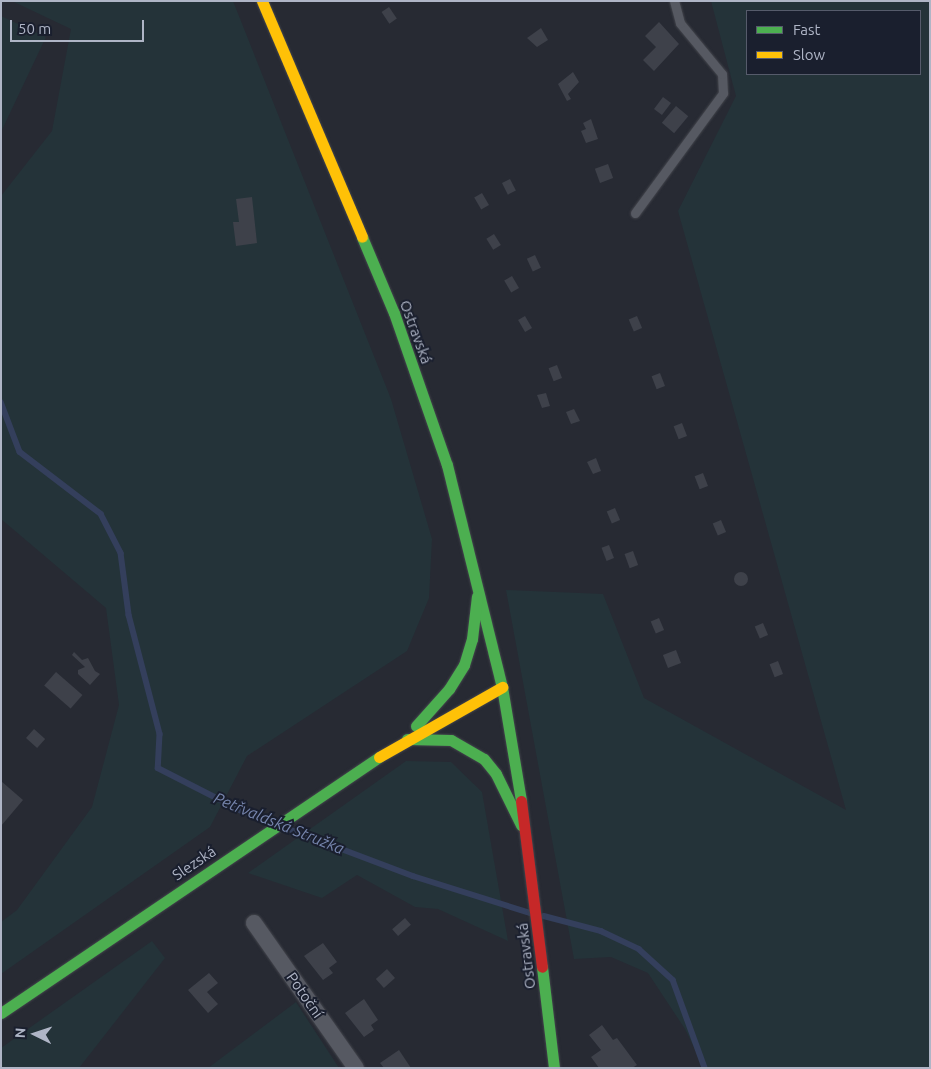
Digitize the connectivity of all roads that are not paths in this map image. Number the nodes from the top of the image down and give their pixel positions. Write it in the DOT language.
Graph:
graph roads {
  1 [pos="262,1"];
  2 [pos="674,1"];
  3 [pos="635,213"];
  4 [pos="479,582"];
  5 [pos="502,687"];
  6 [pos="405,739"];
  7 [pos="528,840"];
  8 [pos="254,923"];
  9 [pos="1,1013"];
  10 [pos="356,1068"];
  11 [pos="554,1068"];
  1 -- 4 [label="main road, Ostravská"];
  2 -- 3 [label="lane"];
  4 -- 5 [label="main road, Ostravská"];
  4 -- 6 [label="main road"];
  5 -- 6 [label="main road, Slezská"];
  5 -- 7 [label="main road, Ostravská"];
  6 -- 7 [label="main road"];
  6 -- 9 [label="main road, Slezská"];
  7 -- 11 [label="main road, Ostravská"];
  8 -- 10 [label="street, Potoční"];
}
